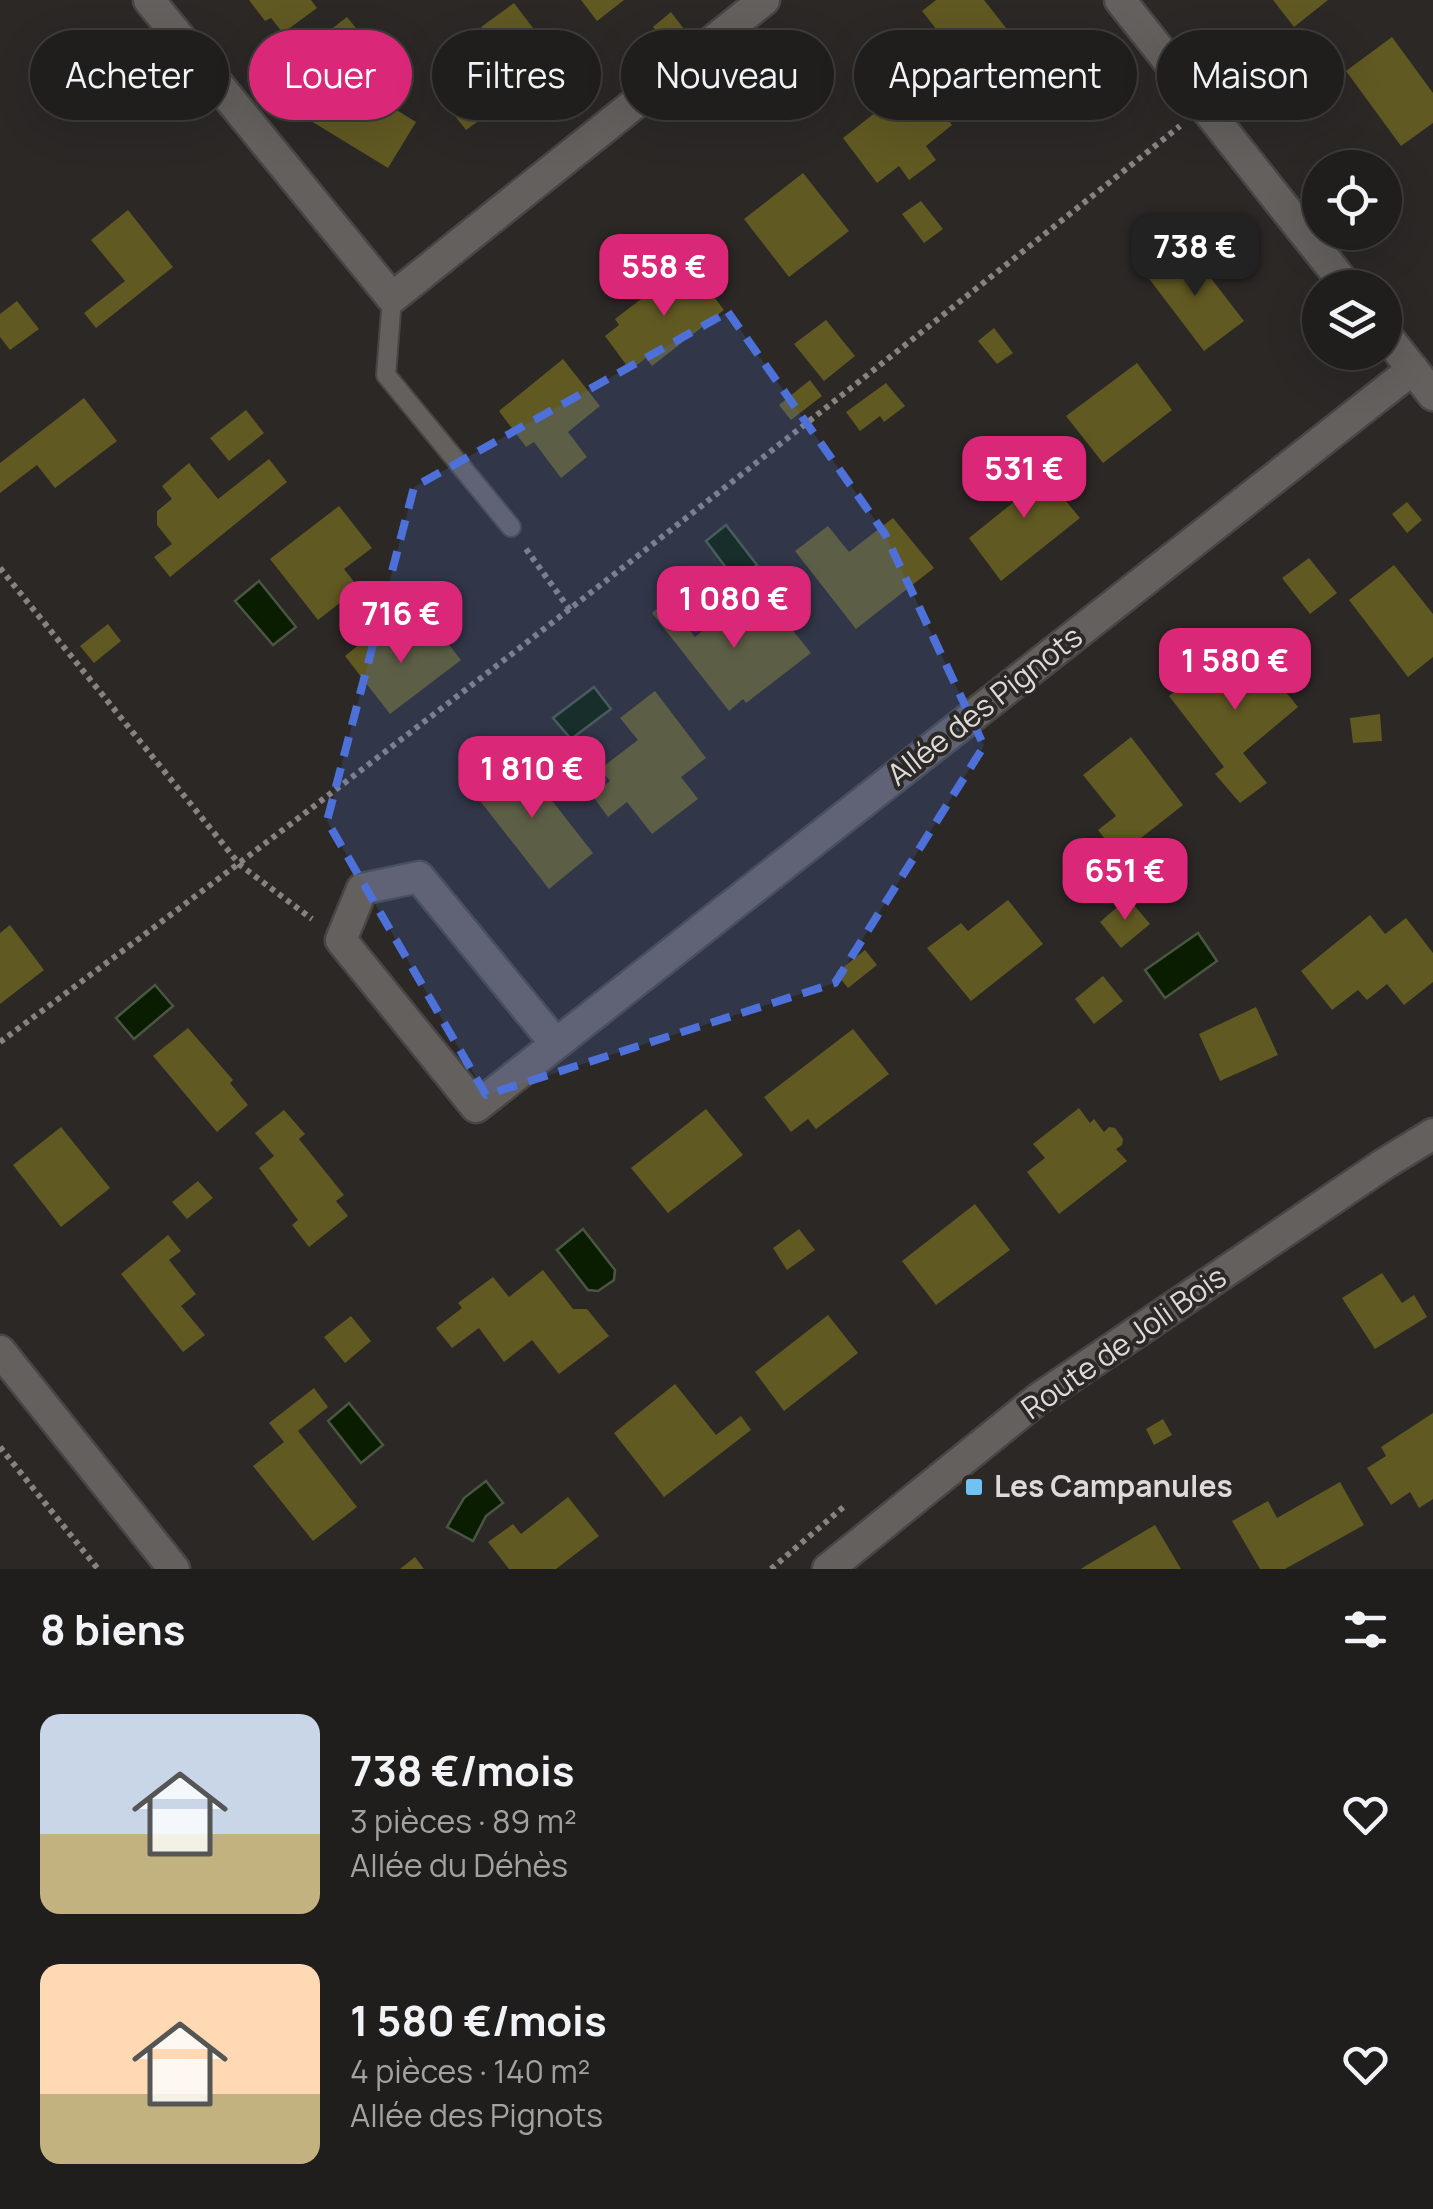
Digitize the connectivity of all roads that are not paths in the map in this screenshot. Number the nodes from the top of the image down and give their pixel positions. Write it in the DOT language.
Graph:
graph roads {
  1 [pos="149,0"];
  2 [pos="764,0"];
  3 [pos="1120,0"];
  4 [pos="1334,270"];
  5 [pos="392,298"];
  6 [pos="1402,355"];
  7 [pos="1413,369"];
  8 [pos="1433,395"];
  9 [pos="511,527"];
  10 [pos="556,1044"];
  11 [pos="1433,1134"];
  12 [pos="0,1350"];
  13 [pos="174,1569"];
  14 [pos="828,1569"];
  1 -- 5 [label="street"];
  2 -- 5 [label="street"];
  3 -- 4 [label="street"];
  5 -- 9 [label="lane"];
  6 -- 7 [label="street"];
  7 -- 8 [label="street"];
  7 -- 10 [label="street, Allée des Pignots"];
  10 -- 10 [label="street, Allée des Pignots"];
  11 -- 14 [label="street, Route de Joli Bois"];
  12 -- 13 [label="street"];
}
